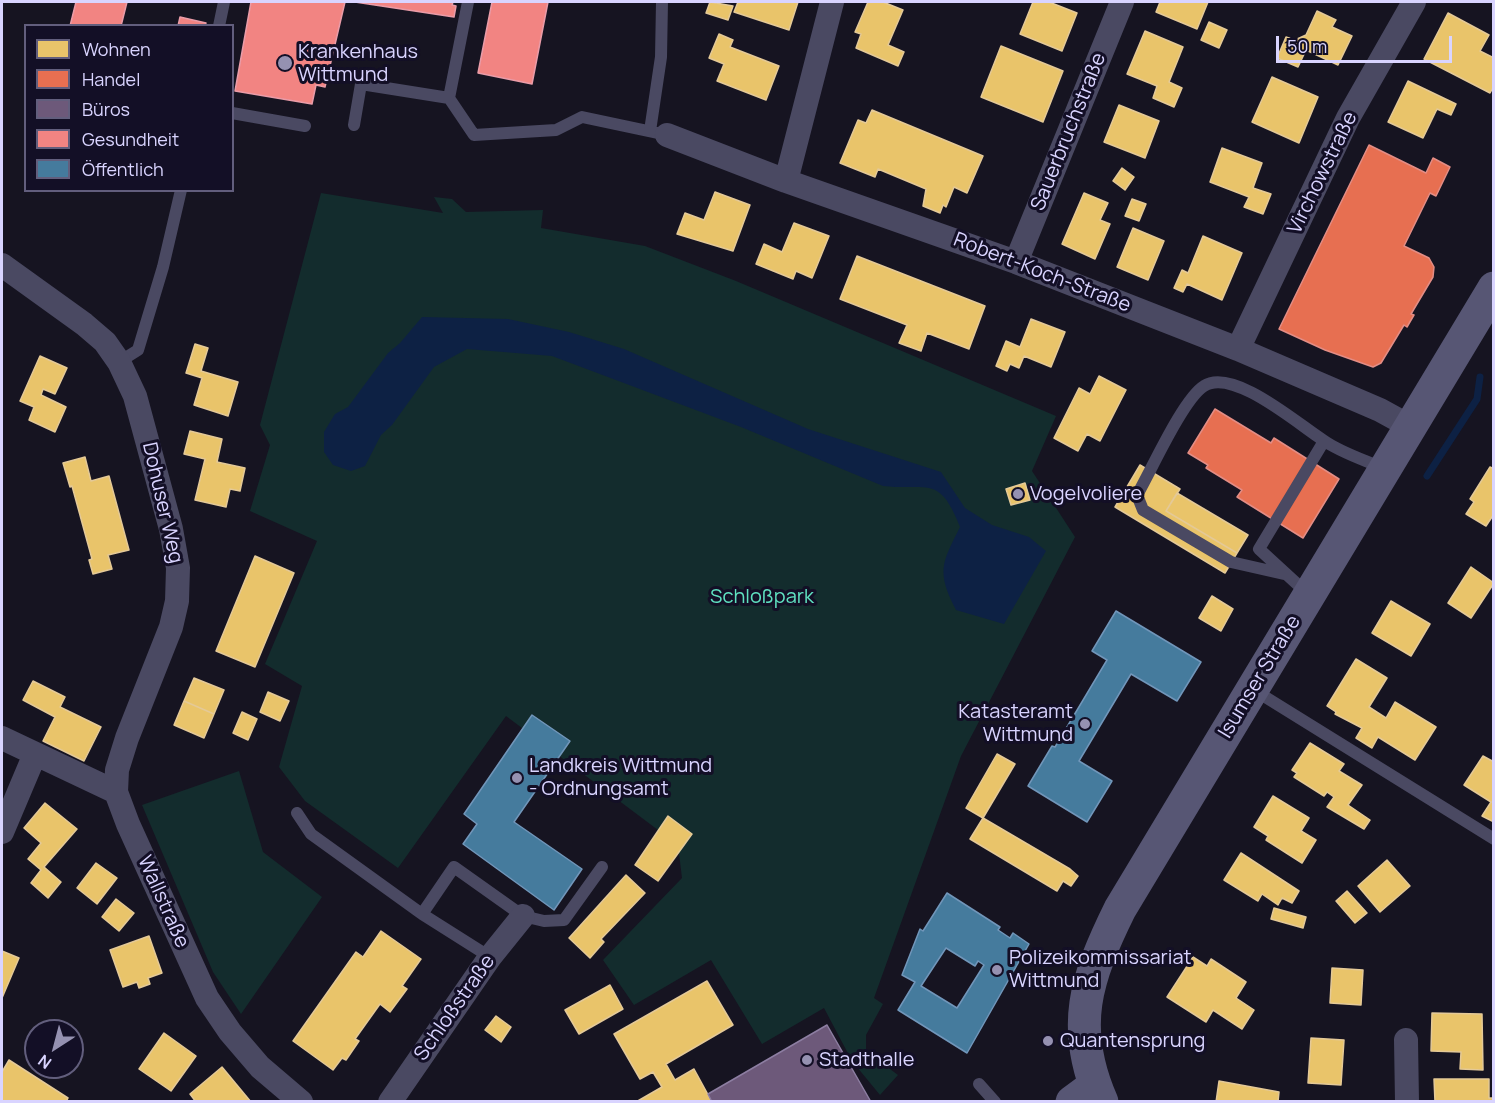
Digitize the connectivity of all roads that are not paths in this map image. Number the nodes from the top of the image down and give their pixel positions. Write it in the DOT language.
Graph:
graph roads {
  1 [pos="224,2"];
  2 [pos="468,2"];
  3 [pos="662,2"];
  4 [pos="832,2"];
  5 [pos="1122,2"];
  6 [pos="1414,2"];
  7 [pos="219,24"];
  8 [pos="449,98"];
  9 [pos="234,113"];
  10 [pos="354,125"];
  11 [pos="306,126"];
  12 [pos="658,133"];
  13 [pos="786,181"];
  14 [pos="181,192"];
  15 [pos="1016,262"];
  16 [pos="2,265"];
  17 [pos="1494,288"];
  18 [pos="1238,349"];
  19 [pos="119,362"];
  20 [pos="1411,427"];
  21 [pos="1324,441"];
  22 [pos="1385,469"];
  23 [pos="1284,574"];
  24 [pos="1309,595"];
  25 [pos="1253,689"];
  26 [pos="2,738"];
  27 [pos="35,754"];
  28 [pos="116,792"];
  29 [pos="297,813"];
  30 [pos="2,832"];
  31 [pos="1494,839"];
  32 [pos="602,867"];
  33 [pos="422,914"];
  34 [pos="523,916"];
  35 [pos="490,957"];
  36 [pos="1406,1040"];
  37 [pos="979,1084"];
  38 [pos="1090,1096"];
  39 [pos="301,1101"];
  40 [pos="390,1101"];
  41 [pos="995,1101"];
  42 [pos="1407,1101"];
  1 -- 7 [label="lane"];
  2 -- 8 [label="lane"];
  3 -- 12 [label="lane"];
  4 -- 13 [label="street"];
  5 -- 15 [label="street, Sauerbruchstraße"];
  6 -- 18 [label="street, Virchowstraße"];
  8 -- 10 [label="lane"];
  8 -- 12 [label="lane"];
  9 -- 11 [label="lane"];
  12 -- 13 [label="street, Robert-Koch-Straße"];
  13 -- 15 [label="street, Robert-Koch-Straße"];
  14 -- 19 [label="lane"];
  15 -- 18 [label="street, Robert-Koch-Straße"];
  16 -- 19 [label="street, Dohuser Weg"];
  17 -- 20 [label="street, Isumser Straße"];
  18 -- 20 [label="street, Robert-Koch-Straße"];
  19 -- 28 [label="street, Dohuser Weg"];
  20 -- 22 [label="street, Isumser Straße"];
  21 -- 22 [label="lane"];
  21 -- 23 [label="lane"];
  21 -- 23 [label="lane"];
  22 -- 24 [label="street, Isumser Straße"];
  23 -- 24 [label="lane"];
  24 -- 25 [label="street, Isumser Straße"];
  25 -- 31 [label="lane"];
  25 -- 38 [label="street, Isumser Straße"];
  26 -- 27 [label="street"];
  27 -- 28 [label="street"];
  27 -- 30 [label="street"];
  28 -- 39 [label="street, Wallstraße"];
  29 -- 33 [label="lane"];
  32 -- 34 [label="lane"];
  33 -- 34 [label="lane"];
  33 -- 35 [label="lane"];
  34 -- 35 [label="street, Schloßstraße"];
  35 -- 40 [label="street, Schloßstraße"];
  36 -- 42 [label="street"];
  37 -- 41 [label="lane"];
}
